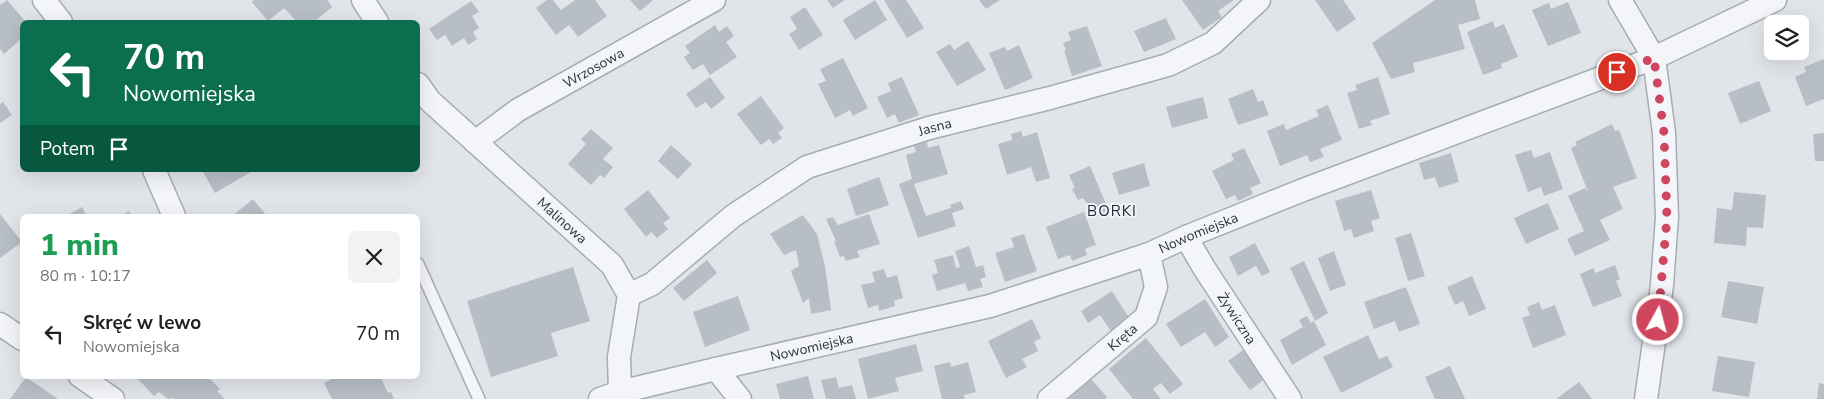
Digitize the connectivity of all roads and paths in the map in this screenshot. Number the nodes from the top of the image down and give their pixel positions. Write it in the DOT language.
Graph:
graph roads {
  1 [pos="44,0"];
  2 [pos="364,0"];
  3 [pos="714,0"];
  4 [pos="1259,0"];
  5 [pos="1620,0"];
  6 [pos="1775,0"];
  7 [pos="59,20"];
  8 [pos="377,20"];
  9 [pos="1654,58"];
  10 [pos="420,87"];
  11 [pos="475,142"];
  12 [pos="155,172"];
  13 [pos="173,214"];
  14 [pos="1186,237"];
  15 [pos="1149,254"];
  16 [pos="420,268"];
  17 [pos="629,295"];
  18 [pos="0,324"];
  19 [pos="20,338"];
  20 [pos="716,369"];
  21 [pos="84,379"];
  22 [pos="610,396"];
  23 [pos="113,399"];
  24 [pos="479,399"];
  25 [pos="740,399"];
  26 [pos="1049,399"];
  27 [pos="1290,399"];
  28 [pos="1646,399"];
  1 -- 7 [label="street"];
  2 -- 8 [label="street"];
  3 -- 11 [label="street, Wrzosowa"];
  4 -- 17 [label="street, Jasna"];
  5 -- 9 [label="street"];
  6 -- 9 [label="street, Nowomiejska"];
  9 -- 14 [label="street, Nowomiejska"];
  9 -- 28 [label="street"];
  10 -- 11 [label="street, Malinowa"];
  11 -- 17 [label="street, Malinowa"];
  12 -- 13 [label="street"];
  14 -- 15 [label="street, Nowomiejska"];
  14 -- 27 [label="street, Żywiczna"];
  15 -- 20 [label="street, Nowomiejska"];
  15 -- 26 [label="street, Kręta"];
  16 -- 24 [label="lane"];
  17 -- 22 [label="street"];
  18 -- 19 [label="street"];
  20 -- 22 [label="street, Nowomiejska"];
  20 -- 25 [label="street"];
  21 -- 23 [label="street"];
}
